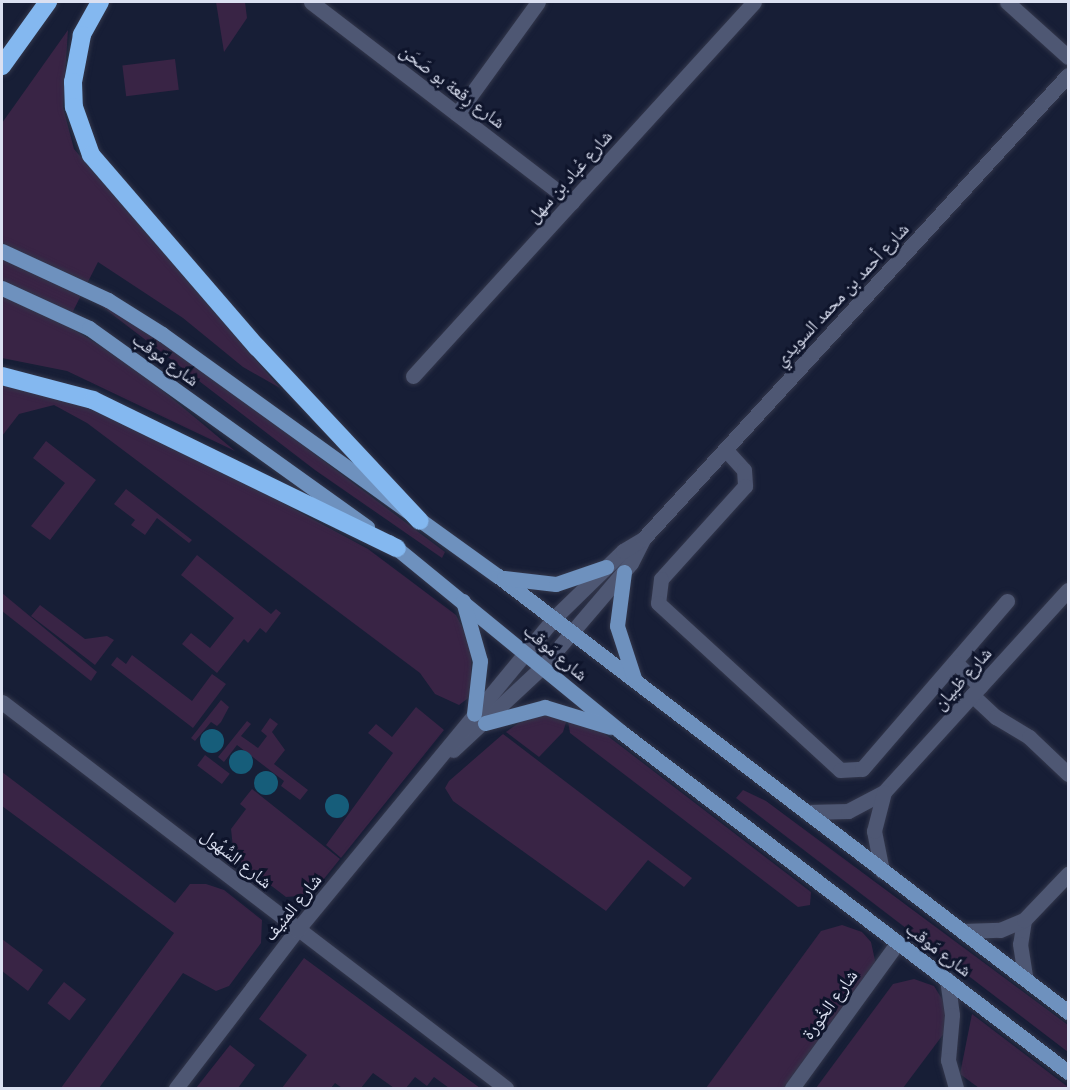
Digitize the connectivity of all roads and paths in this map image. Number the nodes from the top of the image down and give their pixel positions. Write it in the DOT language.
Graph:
graph roads {
  1 [pos="48,2"];
  2 [pos="100,2"];
  3 [pos="311,2"];
  4 [pos="538,2"];
  5 [pos="754,2"];
  6 [pos="1007,2"];
  7 [pos="1068,57"];
  8 [pos="2,66"];
  9 [pos="1068,75"];
  10 [pos="457,114"];
  11 [pos="572,202"];
  12 [pos="2,251"];
  13 [pos="2,288"];
  14 [pos="2,376"];
  15 [pos="413,376"];
  16 [pos="725,449"];
  17 [pos="420,521"];
  18 [pos="643,539"];
  19 [pos="397,549"];
  20 [pos="606,567"];
  21 [pos="624,572"];
  22 [pos="498,576"];
  23 [pos="1068,590"];
  24 [pos="463,601"];
  25 [pos="1007,601"];
  26 [pos="554,618"];
  27 [pos="572,633"];
  28 [pos="525,652"];
  29 [pos="955,662"];
  30 [pos="543,666"];
  31 [pos="635,681"];
  32 [pos="976,690"];
  33 [pos="2,702"];
  34 [pos="479,718"];
  35 [pos="621,732"];
  36 [pos="1068,774"];
  37 [pos="884,792"];
  38 [pos="806,812"];
  39 [pos="882,871"];
  40 [pos="1068,874"];
  41 [pos="1024,921"];
  42 [pos="297,930"];
  43 [pos="962,931"];
  44 [pos="898,942"];
  45 [pos="947,979"];
  46 [pos="1026,980"];
  47 [pos="1068,1012"];
  48 [pos="1068,1072"];
  49 [pos="176,1089"];
  50 [pos="506,1089"];
  51 [pos="792,1089"];
  52 [pos="956,1089"];
  1 -- 8 [label="highway"];
  2 -- 17 [label="highway"];
  3 -- 10 [label="street, شارع رِقعة بو صَحَن"];
  4 -- 10 [label="street"];
  5 -- 11 [label="street, شارع عُباد بن سهل"];
  6 -- 7 [label="street"];
  9 -- 16 [label="street, شارع أحمد بن محمد السويدي"];
  10 -- 11 [label="street, شارع رِقعة بو صَحَن"];
  11 -- 15 [label="street, شارع عُباد بن سهل"];
  12 -- 17 [label="main road, شارع مَوقب"];
  13 -- 19 [label="main road, شارع مَوقب"];
  14 -- 19 [label="highway"];
  16 -- 18 [label="street, شارع أحمد بن محمد السويدي"];
  16 -- 29 [label="street"];
  17 -- 22 [label="main road, شارع مَوقب"];
  18 -- 20 [label="street, شارع أحمد بن محمد السويدي"];
  18 -- 21 [label="street, شارع أحمد بن محمد السويدي"];
  19 -- 24 [label="main road, شارع مَوقب"];
  20 -- 22 [label="main road"];
  20 -- 26 [label="street, شارع أحمد بن محمد السويدي"];
  21 -- 27 [label="street, شارع أحمد بن محمد السويدي"];
  21 -- 31 [label="main road"];
  22 -- 26 [label="main road, شارع مَوقب"];
  23 -- 32 [label="street, شارع ظبيان"];
  24 -- 28 [label="main road, شارع مَوقب"];
  24 -- 34 [label="main road"];
  25 -- 29 [label="street"];
  26 -- 27 [label="main road, شارع مَوقب"];
  26 -- 28 [label="street, شارع المنيف"];
  27 -- 30 [label="street, شارع المنيف"];
  27 -- 31 [label="main road, شارع مَوقب"];
  28 -- 30 [label="main road, شارع مَوقب"];
  28 -- 34 [label="street, شارع المنيف"];
  29 -- 32 [label="street"];
  30 -- 34 [label="street, شارع المنيف"];
  30 -- 35 [label="main road, شارع مَوقب"];
  31 -- 38 [label="main road, شارع مَوقب"];
  32 -- 36 [label="street"];
  32 -- 37 [label="street, شارع ظبيان"];
  33 -- 42 [label="street, شارع السُّهُول"];
  34 -- 35 [label="main road"];
  34 -- 42 [label="street, شارع المنيف"];
  35 -- 44 [label="main road, شارع مَوقب"];
  37 -- 38 [label="street, شارع ظبيان"];
  37 -- 39 [label="street, شارع ظبيان"];
  38 -- 39 [label="main road, شارع مَوقب"];
  39 -- 43 [label="main road, شارع مَوقب"];
  40 -- 41 [label="street"];
  41 -- 43 [label="street"];
  41 -- 46 [label="street"];
  42 -- 49 [label="street, شارع المنيف"];
  42 -- 50 [label="street, شارع السُّهُول"];
  43 -- 46 [label="main road, شارع مَوقب"];
  44 -- 45 [label="main road, شارع مَوقب"];
  44 -- 51 [label="street, شارع الخُورة"];
  45 -- 48 [label="main road, شارع مَوقب"];
  45 -- 52 [label="street"];
  46 -- 47 [label="main road, شارع مَوقب"];
}
